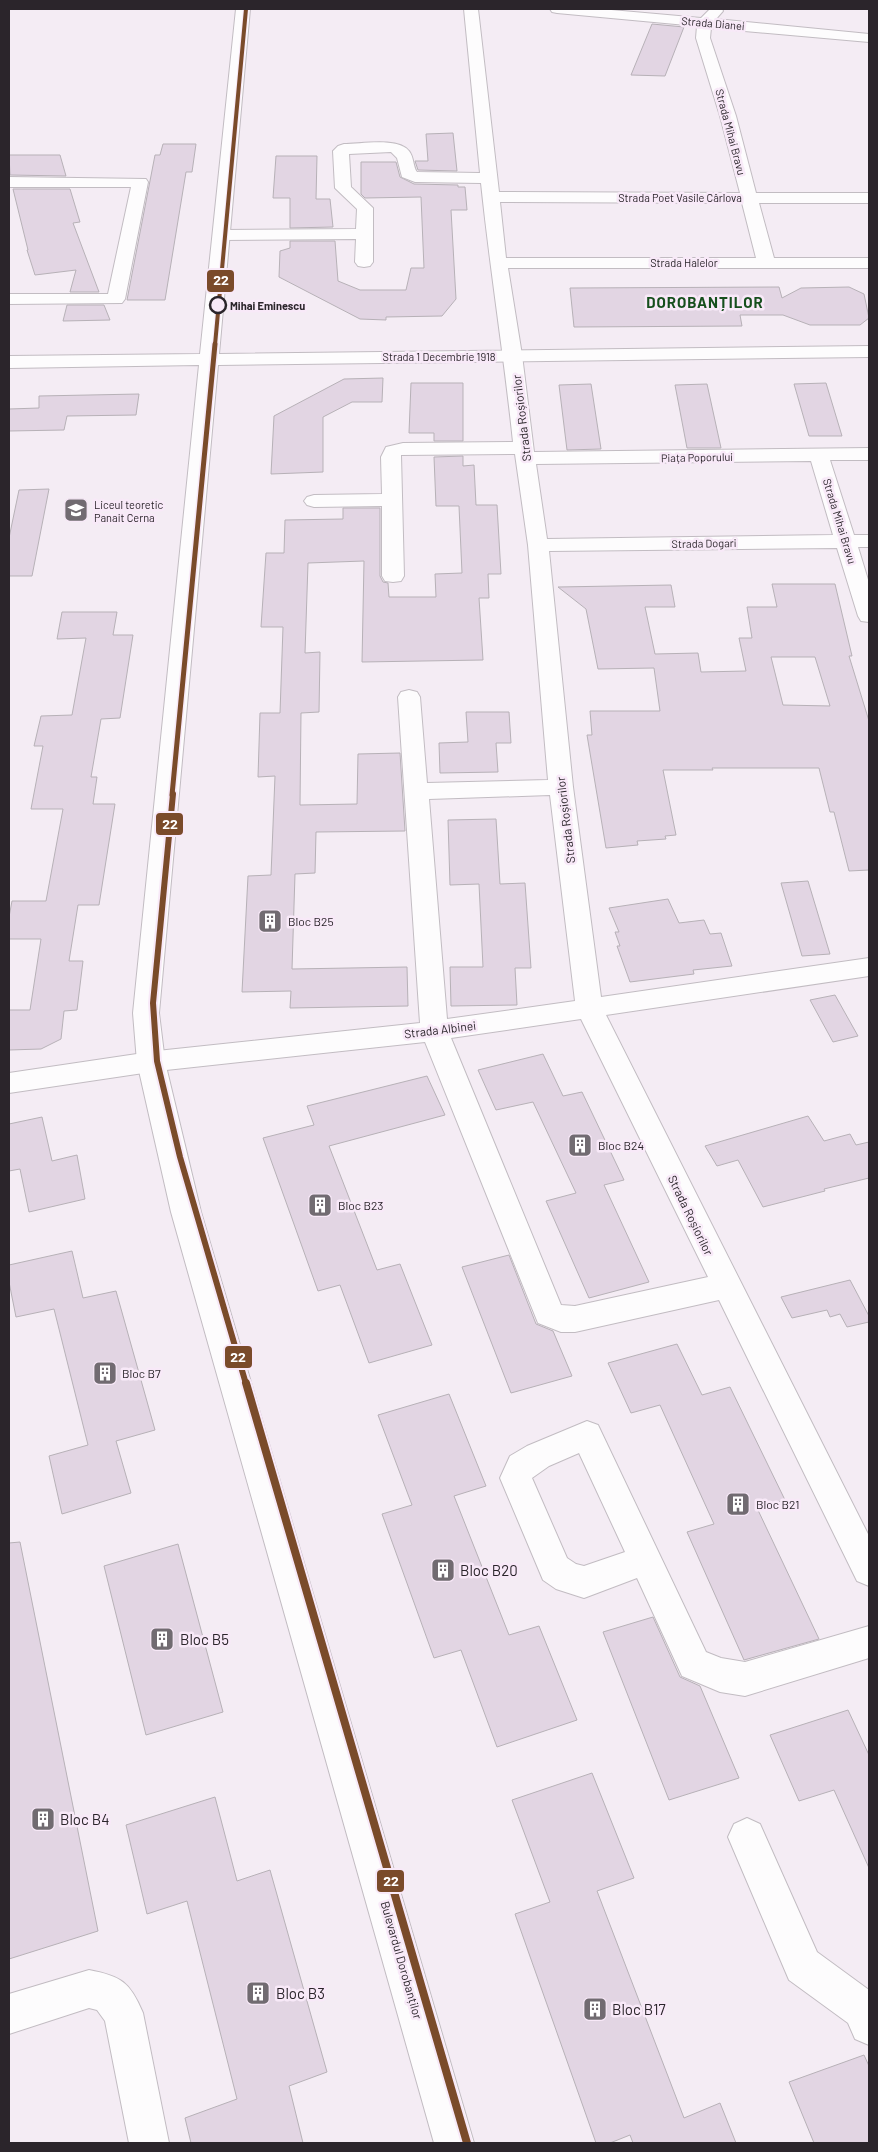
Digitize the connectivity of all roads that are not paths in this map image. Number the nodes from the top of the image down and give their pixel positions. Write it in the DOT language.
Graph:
graph roads {
  1 [pos="242,9"];
  2 [pos="471,9"];
  3 [pos="557,9"];
  4 [pos="720,9"];
  5 [pos="704,23"];
  6 [pos="869,38"];
  7 [pos="490,178"];
  8 [pos="9,182"];
  9 [pos="492,197"];
  10 [pos="749,197"];
  11 [pos="869,198"];
  12 [pos="365,234"];
  13 [pos="222,235"];
  14 [pos="364,262"];
  15 [pos="766,262"];
  16 [pos="498,263"];
  17 [pos="869,263"];
  18 [pos="9,299"];
  19 [pos="869,352"];
  20 [pos="514,355"];
  21 [pos="210,358"];
  22 [pos="9,362"];
  23 [pos="525,453"];
  24 [pos="869,454"];
  25 [pos="819,456"];
  26 [pos="392,500"];
  27 [pos="314,501"];
  28 [pos="869,541"];
  29 [pos="846,542"];
  30 [pos="538,545"];
  31 [pos="393,576"];
  32 [pos="869,616"];
  33 [pos="409,697"];
  34 [pos="561,788"];
  35 [pos="416,791"];
  36 [pos="869,967"];
  37 [pos="589,1008"];
  38 [pos="434,1031"];
  39 [pos="151,1062"];
  40 [pos="9,1083"];
  41 [pos="726,1286"];
  42 [pos="645,1560"];
  43 [pos="869,1570"];
  44 [pos="869,1642"];
  45 [pos="747,1837"];
  46 [pos="9,2014"];
  47 [pos="869,2025"];
  48 [pos="149,2143"];
  49 [pos="454,2143"];
  1 -- 13 [label="street, Bulevardul Dorobanților"];
  2 -- 7 [label="street, Strada Roșiorilor"];
  3 -- 5 [label="street, Strada Dianei"];
  4 -- 5 [label="street"];
  5 -- 6 [label="street, Strada Dianei"];
  5 -- 10 [label="street, Strada Mihai Bravu"];
  7 -- 9 [label="street, Strada Roșiorilor"];
  7 -- 12 [label="street"];
  8 -- 18 [label="street"];
  9 -- 10 [label="street, Strada Poet Vasile Cârlova"];
  9 -- 16 [label="street, Strada Roșiorilor"];
  10 -- 11 [label="street, Strada Poet Vasile Cârlova"];
  10 -- 15 [label="street, Strada Mihai Bravu"];
  12 -- 13 [label="street"];
  12 -- 14 [label="street"];
  13 -- 21 [label="street, Bulevardul Dorobanților"];
  15 -- 16 [label="street, Strada Halelor"];
  15 -- 17 [label="street, Strada Halelor"];
  16 -- 20 [label="street, Strada Roșiorilor"];
  19 -- 20 [label="street, Strada 1 Decembrie 1918"];
  20 -- 21 [label="street, Strada 1 Decembrie 1918"];
  20 -- 23 [label="street, Strada Roșiorilor"];
  21 -- 22 [label="street, Strada 1 Decembrie 1918"];
  21 -- 39 [label="street, Bulevardul Dorobanților"];
  23 -- 25 [label="street, Piața Poporului"];
  23 -- 26 [label="street, Piața Poporului"];
  23 -- 30 [label="street, Strada Roșiorilor"];
  24 -- 25 [label="street, Piața Poporului"];
  25 -- 29 [label="street, Strada Mihai Bravu"];
  26 -- 27 [label="street"];
  26 -- 31 [label="street"];
  28 -- 29 [label="street, Strada Dogari"];
  29 -- 30 [label="street, Strada Dogari"];
  29 -- 32 [label="street, Strada Mihai Bravu"];
  30 -- 34 [label="street, Strada Roșiorilor"];
  33 -- 35 [label="street"];
  34 -- 35 [label="street"];
  34 -- 37 [label="street, Strada Roșiorilor"];
  35 -- 38 [label="street"];
  36 -- 37 [label="street, Strada Albinei"];
  37 -- 38 [label="street, Strada Albinei"];
  37 -- 41 [label="street, Strada Roșiorilor"];
  38 -- 39 [label="street, Strada Albinei"];
  38 -- 41 [label="street"];
  39 -- 40 [label="street, Strada Albinei"];
  39 -- 49 [label="street, Bulevardul Dorobanților"];
  41 -- 43 [label="street, Strada Roșiorilor"];
  42 -- 42 [label="street"];
  42 -- 44 [label="street"];
  45 -- 47 [label="street"];
  46 -- 48 [label="street"];
}
